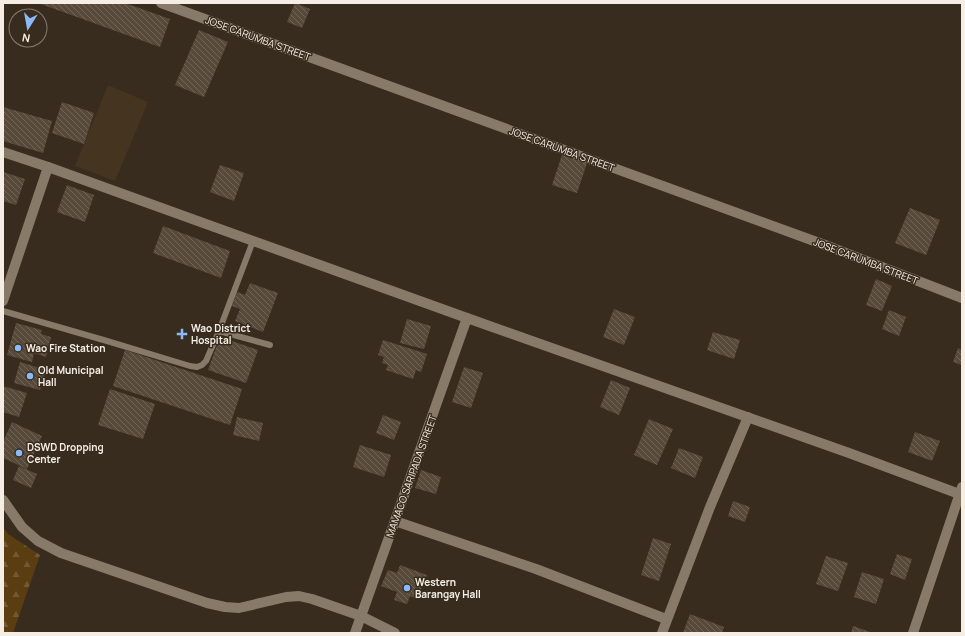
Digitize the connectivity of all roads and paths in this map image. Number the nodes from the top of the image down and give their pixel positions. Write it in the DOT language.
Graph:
graph roads {
  1 [pos="161,3"];
  2 [pos="3,152"];
  3 [pos="48,166"];
  4 [pos="253,241"];
  5 [pos="962,298"];
  6 [pos="3,301"];
  7 [pos="3,311"];
  8 [pos="467,318"];
  9 [pos="219,331"];
  10 [pos="270,345"];
  11 [pos="748,417"];
  12 [pos="961,492"];
  13 [pos="3,500"];
  14 [pos="395,521"];
  15 [pos="361,616"];
  16 [pos="666,619"];
  17 [pos="355,633"];
  18 [pos="395,633"];
  19 [pos="662,633"];
  20 [pos="913,633"];
  1 -- 5 [label="street, JOSE CARUMBA STREET"];
  2 -- 3 [label="street"];
  3 -- 4 [label="street"];
  3 -- 6 [label="street"];
  4 -- 8 [label="street"];
  4 -- 9 [label="lane"];
  7 -- 9 [label="lane"];
  8 -- 11 [label="street"];
  8 -- 14 [label="street, MAMACO SARIPADA STREET"];
  9 -- 10 [label="lane"];
  11 -- 12 [label="street"];
  11 -- 16 [label="street"];
  12 -- 20 [label="street"];
  13 -- 15 [label="street"];
  14 -- 15 [label="street, MAMACO SARIPADA STREET"];
  14 -- 16 [label="street"];
  15 -- 17 [label="street, MAMACO SARIPADA STREET"];
  15 -- 18 [label="street"];
  16 -- 19 [label="street"];
}
